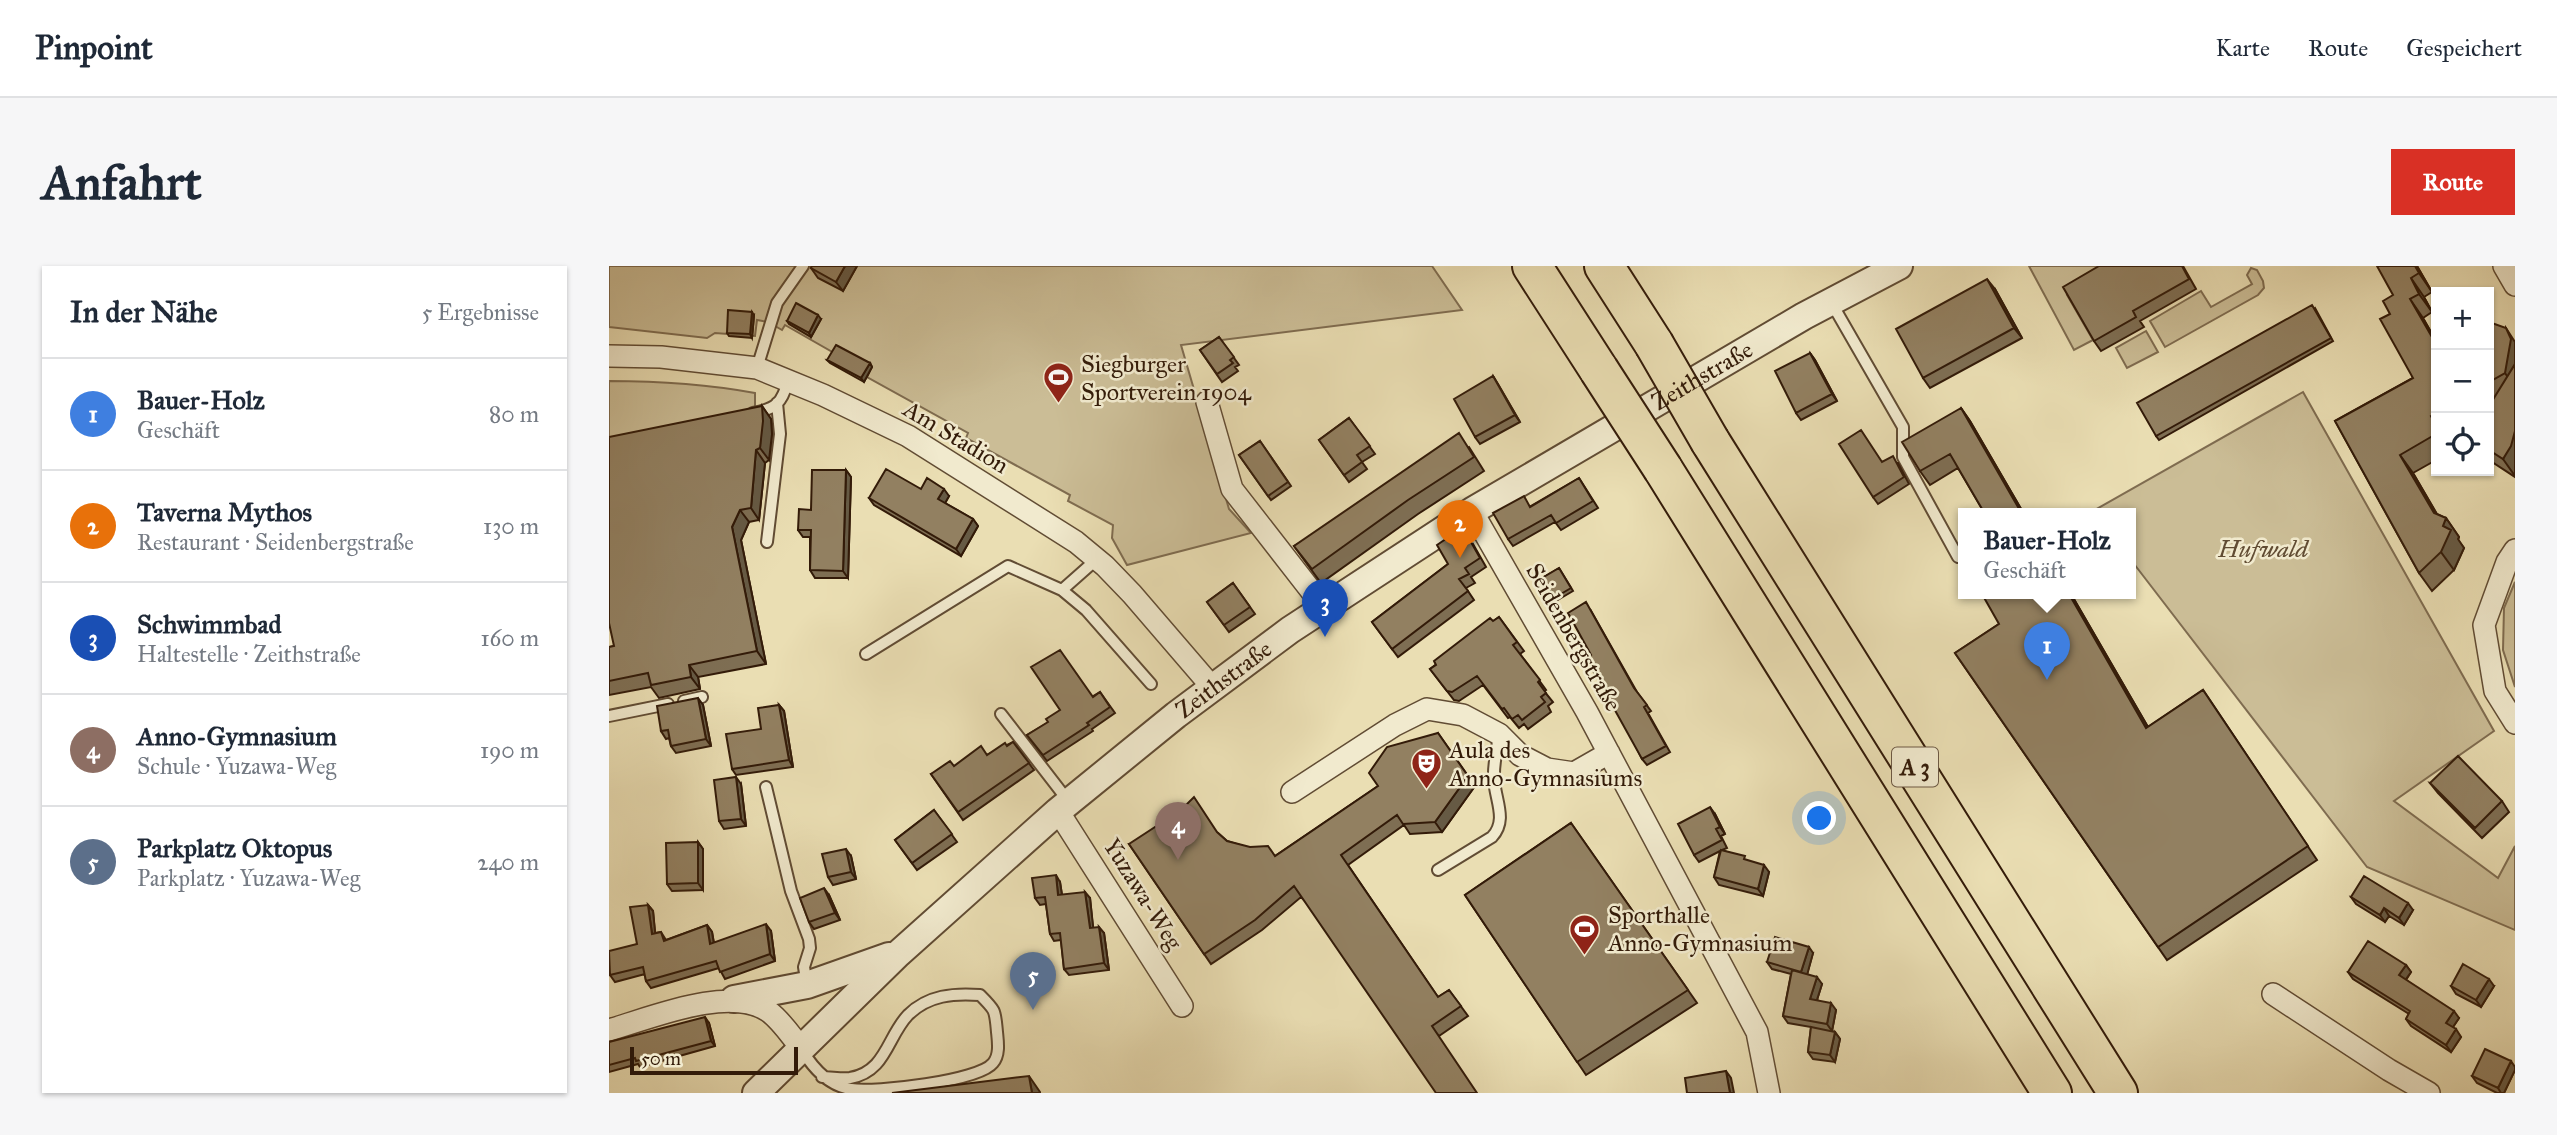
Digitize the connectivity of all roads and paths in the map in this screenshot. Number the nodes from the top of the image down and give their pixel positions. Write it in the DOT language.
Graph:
graph roads {
  1 [pos="803,266"];
  2 [pos="1520,266"];
  3 [pos="1532,266"];
  4 [pos="1604,266"];
  5 [pos="1899,266"];
  6 [pos="2504,266"];
  7 [pos="2515,285"];
  8 [pos="1831,302"];
  9 [pos="1560,312"];
  10 [pos="609,356"];
  11 [pos="757,368"];
  12 [pos="788,381"];
  13 [pos="1207,402"];
  14 [pos="777,404"];
  15 [pos="741,415"];
  16 [pos="1472,511"];
  17 [pos="767,542"];
  18 [pos="2515,550"];
  19 [pos="1958,557"];
  20 [pos="1097,559"];
  21 [pos="1062,590"];
  22 [pos="1323,606"];
  23 [pos="866,654"];
  24 [pos="1151,684"];
  25 [pos="1212,687"];
  26 [pos="702,697"];
  27 [pos="1001,714"];
  28 [pos="609,716"];
  29 [pos="2515,723"];
  30 [pos="1499,734"];
  31 [pos="1609,753"];
  32 [pos="766,787"];
  33 [pos="1291,792"];
  34 [pos="1064,807"];
  35 [pos="1439,870"];
  36 [pos="898,954"];
  37 [pos="807,985"];
  38 [pos="2273,994"];
  39 [pos="734,999"];
  40 [pos="1182,1006"];
  41 [pos="609,1030"];
  42 [pos="801,1048"];
  43 [pos="822,1077"];
  44 [pos="756,1093"];
  45 [pos="1769,1093"];
  46 [pos="2052,1093"];
  47 [pos="2118,1093"];
  48 [pos="2429,1093"];
  1 -- 11 [label="lane"];
  2 -- 9 [label="highway"];
  3 -- 9 [label="highway, A 3"];
  4 -- 47 [label="highway, A 3, bridge"];
  5 -- 8 [label="street, Zeithstraße"];
  6 -- 7 [label="street"];
  8 -- 16 [label="street, Zeithstraße"];
  8 -- 19 [label="lane"];
  9 -- 46 [label="highway, A 3, bridge"];
  10 -- 11 [label="street, Am Stadion"];
  11 -- 12 [label="street, Am Stadion"];
  12 -- 14 [label="lane"];
  12 -- 20 [label="street, Am Stadion"];
  13 -- 22 [label="street"];
  14 -- 15 [label="lane"];
  14 -- 17 [label="lane"];
  16 -- 22 [label="street, Zeithstraße"];
  16 -- 31 [label="street, Seidenbergstraße"];
  18 -- 29 [label="street"];
  20 -- 21 [label="lane"];
  20 -- 25 [label="street, Am Stadion"];
  21 -- 23 [label="lane"];
  21 -- 24 [label="lane"];
  22 -- 25 [label="street, Zeithstraße"];
  25 -- 34 [label="street, Zeithstraße"];
  26 -- 28 [label="lane"];
  27 -- 34 [label="lane"];
  30 -- 31 [label="street"];
  30 -- 33 [label="street"];
  30 -- 35 [label="lane"];
  31 -- 45 [label="street, Seidenbergstraße"];
  32 -- 37 [label="lane"];
  34 -- 36 [label="street, Zeithstraße"];
  34 -- 40 [label="street, Yuzawa-Weg"];
  36 -- 37 [label="street"];
  36 -- 42 [label="street, Zeithstraße"];
  37 -- 39 [label="street"];
  38 -- 48 [label="street"];
  39 -- 41 [label="street"];
  39 -- 42 [label="street"];
  42 -- 43 [label="lane"];
  42 -- 44 [label="street, Zeithstraße"];
  43 -- 43 [label="lane"];
}
